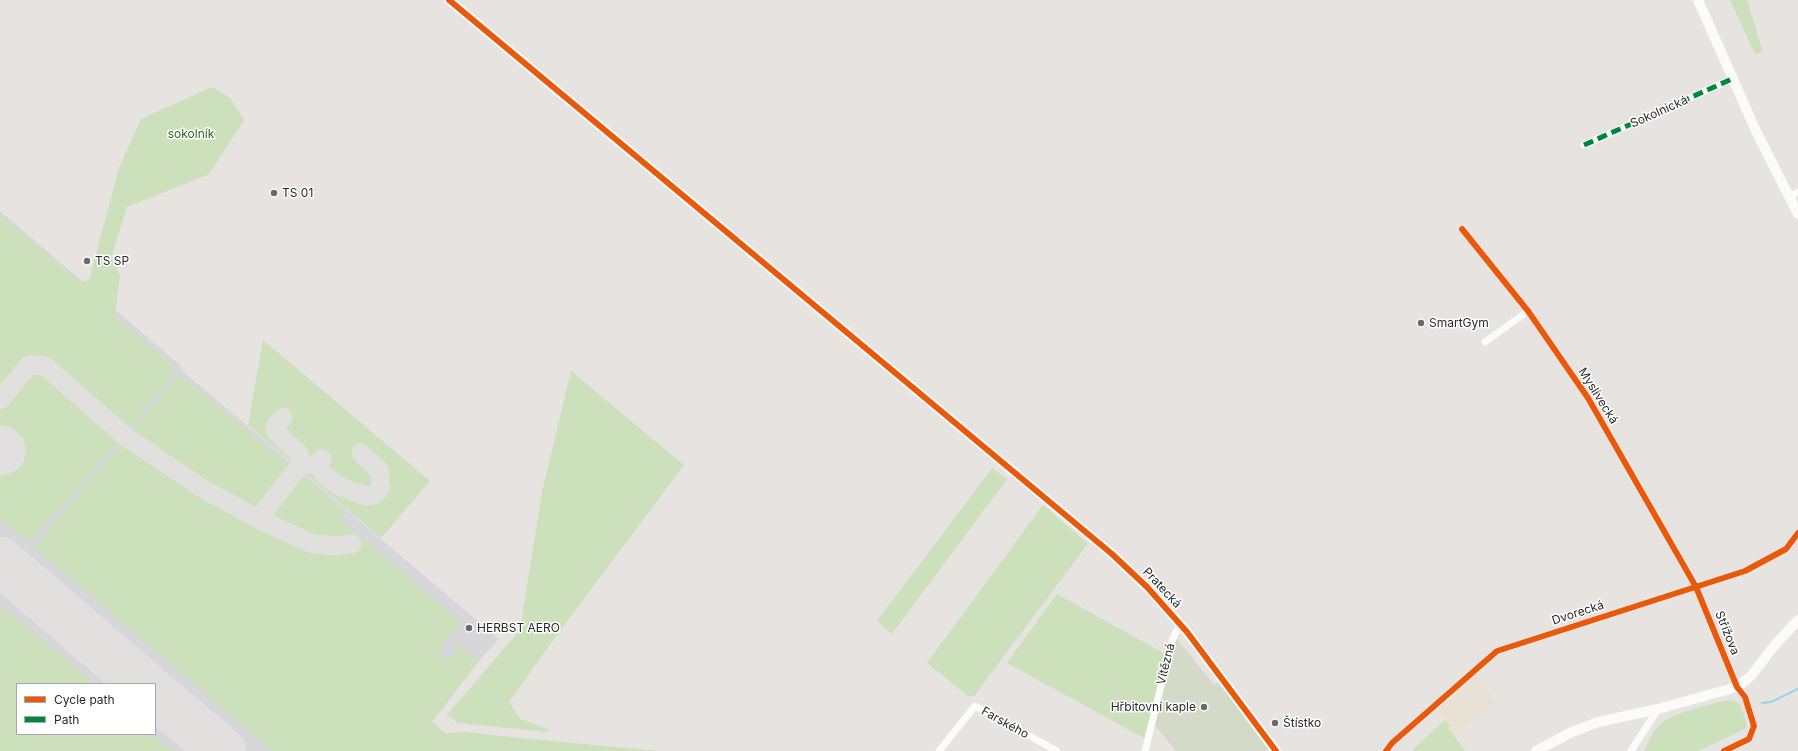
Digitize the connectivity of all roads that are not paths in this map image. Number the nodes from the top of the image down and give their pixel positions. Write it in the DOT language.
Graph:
graph roads {
  1 [pos="449,0"];
  2 [pos="1698,0"];
  3 [pos="1732,79"];
  4 [pos="1584,145"];
  5 [pos="1793,195"];
  6 [pos="1798,214"];
  7 [pos="1462,229"];
  8 [pos="1528,311"];
  9 [pos="1485,342"];
  10 [pos="1798,533"];
  11 [pos="1696,587"];
  12 [pos="1798,620"];
  13 [pos="1182,625"];
  14 [pos="1737,687"];
  15 [pos="1658,709"];
  16 [pos="939,751"];
  17 [pos="1057,751"];
  18 [pos="1145,751"];
  19 [pos="1276,751"];
  20 [pos="1386,751"];
  21 [pos="1536,751"];
  22 [pos="1631,751"];
  23 [pos="1724,751"];
  1 -- 13 [label="main road, Pratecká"];
  2 -- 3 [label="main road"];
  3 -- 4 [label="street, Sokolnická"];
  3 -- 5 [label="main road"];
  5 -- 6 [label="main road"];
  7 -- 8 [label="street, Myslivecká"];
  8 -- 9 [label="street"];
  8 -- 11 [label="street, Myslivecká"];
  10 -- 11 [label="street, Dvorecká"];
  11 -- 14 [label="street, Střížova"];
  11 -- 20 [label="street, Dvorecká"];
  12 -- 14 [label="main road"];
  13 -- 18 [label="street, Vítězná"];
  13 -- 19 [label="main road, Pratecká"];
  14 -- 15 [label="main road"];
  14 -- 23 [label="street, Střížova"];
  15 -- 21 [label="main road"];
  15 -- 22 [label="street"];
  16 -- 17 [label="street, Farského"];
}
